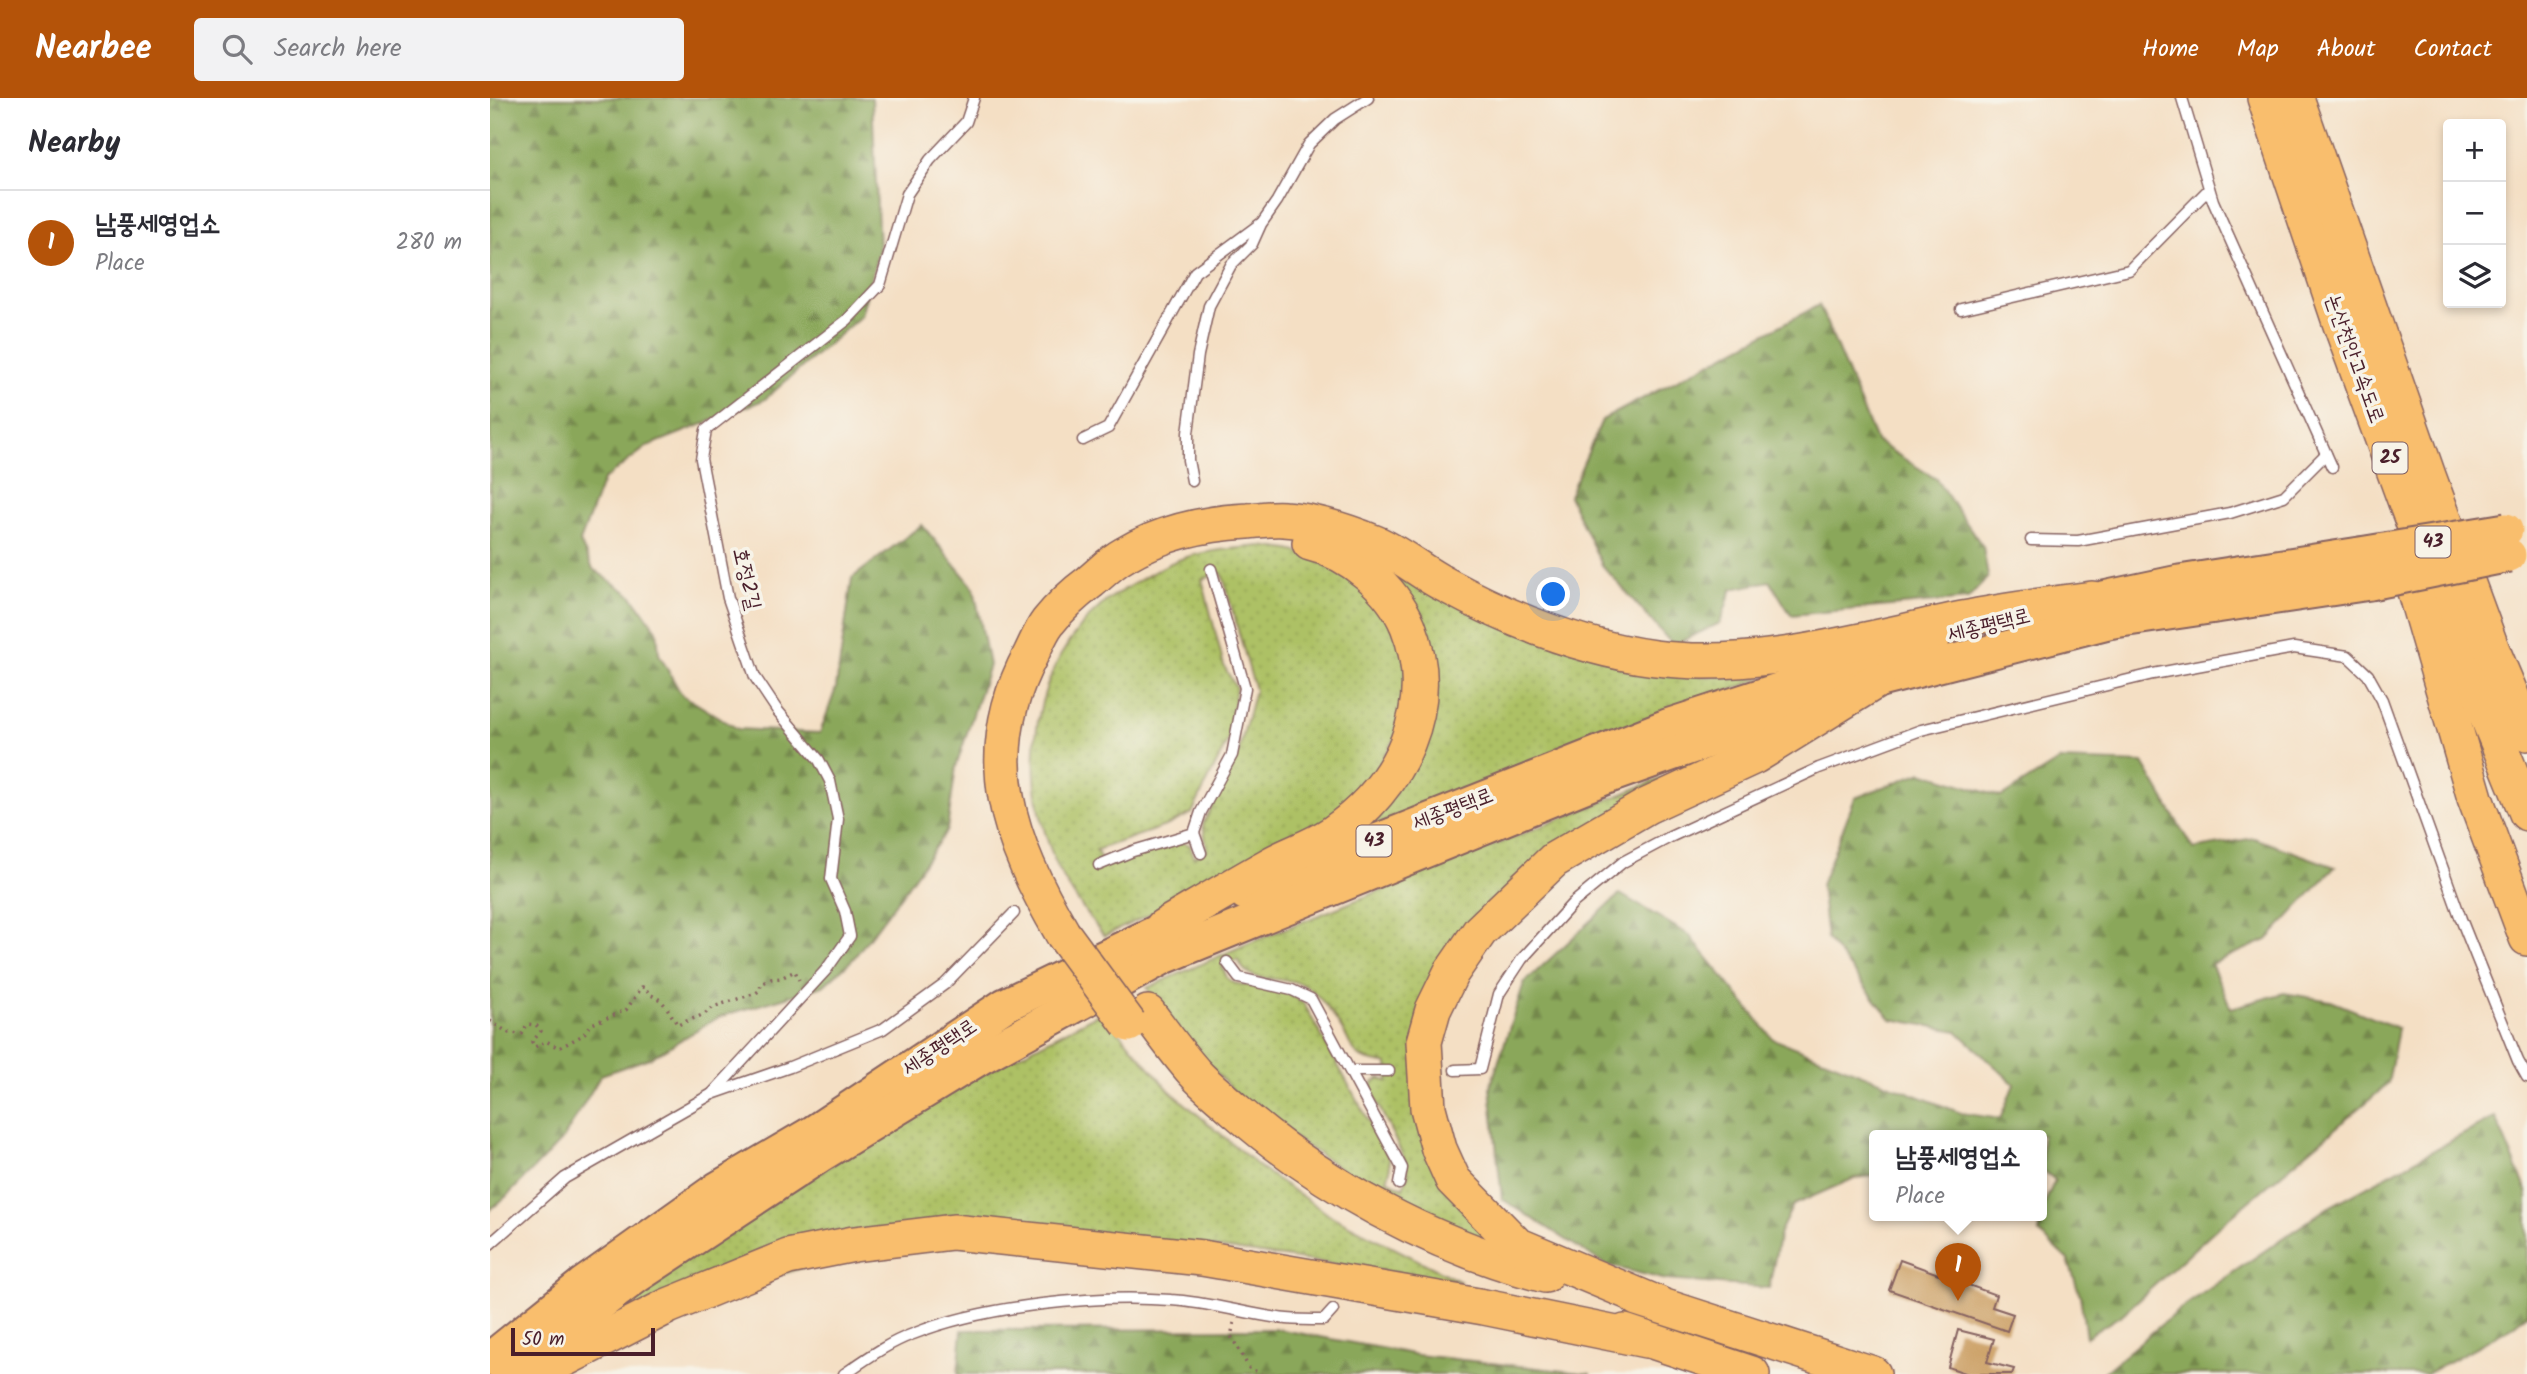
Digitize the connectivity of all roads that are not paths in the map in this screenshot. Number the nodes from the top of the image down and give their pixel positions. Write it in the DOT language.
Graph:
graph roads {
  1 [pos="974,98"];
  2 [pos="1367,98"];
  3 [pos="2182,98"];
  4 [pos="2265,98"];
  5 [pos="2295,98"];
  6 [pos="2209,189"];
  7 [pos="1261,224"];
  8 [pos="1961,309"];
  9 [pos="2341,325"];
  10 [pos="1083,440"];
  11 [pos="2326,454"];
  12 [pos="2332,467"];
  13 [pos="1192,481"];
  14 [pos="2031,540"];
  15 [pos="2517,541"];
  16 [pos="2365,568"];
  17 [pos="1211,569"];
  18 [pos="2092,599"];
  19 [pos="2492,650"];
  20 [pos="1876,681"];
  21 [pos="2527,718"];
  22 [pos="2527,733"];
  23 [pos="2527,813"];
  24 [pos="1194,833"];
  25 [pos="1201,853"];
  26 [pos="1099,865"];
  27 [pos="1014,913"];
  28 [pos="1163,927"];
  29 [pos="1073,929"];
  30 [pos="2527,938"];
  31 [pos="1227,962"];
  32 [pos="1139,1018"];
  33 [pos="1455,1070"];
  34 [pos="1351,1071"];
  35 [pos="1389,1071"];
  36 [pos="2527,1077"];
  37 [pos="712,1094"];
  38 [pos="1399,1184"];
  39 [pos="490,1244"];
  40 [pos="1658,1304"];
  41 [pos="1334,1310"];
  42 [pos="1646,1340"];
  43 [pos="490,1359"];
  44 [pos="506,1374"];
  45 [pos="535,1374"];
  46 [pos="844,1374"];
  47 [pos="1752,1374"];
  48 [pos="1873,1374"];
  1 -- 37 [label="lane, 호정2길"];
  2 -- 7 [label="lane"];
  3 -- 6 [label="lane"];
  4 -- 9 [label="highway, 논산천안고속도로 / 25"];
  5 -- 19 [label="highway, 논산천안고속도로 / 25"];
  6 -- 8 [label="lane"];
  6 -- 11 [label="lane"];
  7 -- 10 [label="lane"];
  7 -- 13 [label="lane"];
  9 -- 23 [label="highway, 논산천안고속도로 / 25"];
  9 -- 30 [label="highway"];
  11 -- 12 [label="lane"];
  11 -- 14 [label="lane"];
  15 -- 16 [label="highway, 세종평택로 / 43, bridge"];
  16 -- 18 [label="highway, 세종평택로 / 43"];
  16 -- 20 [label="highway, 세종평택로 / 43"];
  17 -- 24 [label="lane"];
  18 -- 28 [label="highway, 세종평택로 / 43"];
  18 -- 29 [label="highway"];
  19 -- 21 [label="highway"];
  19 -- 22 [label="highway, 논산천안고속도로 / 25"];
  20 -- 40 [label="highway"];
  20 -- 44 [label="highway, 세종평택로 / 43"];
  24 -- 25 [label="lane"];
  24 -- 26 [label="lane"];
  27 -- 37 [label="lane"];
  28 -- 29 [label="highway"];
  28 -- 43 [label="highway, 세종평택로 / 43"];
  29 -- 32 [label="highway, bridge"];
  31 -- 34 [label="lane"];
  32 -- 40 [label="highway"];
  32 -- 42 [label="highway"];
  33 -- 36 [label="lane"];
  34 -- 35 [label="lane"];
  34 -- 38 [label="lane"];
  37 -- 39 [label="lane"];
  40 -- 48 [label="highway"];
  41 -- 46 [label="lane"];
  42 -- 45 [label="highway"];
  42 -- 47 [label="highway"];
}
